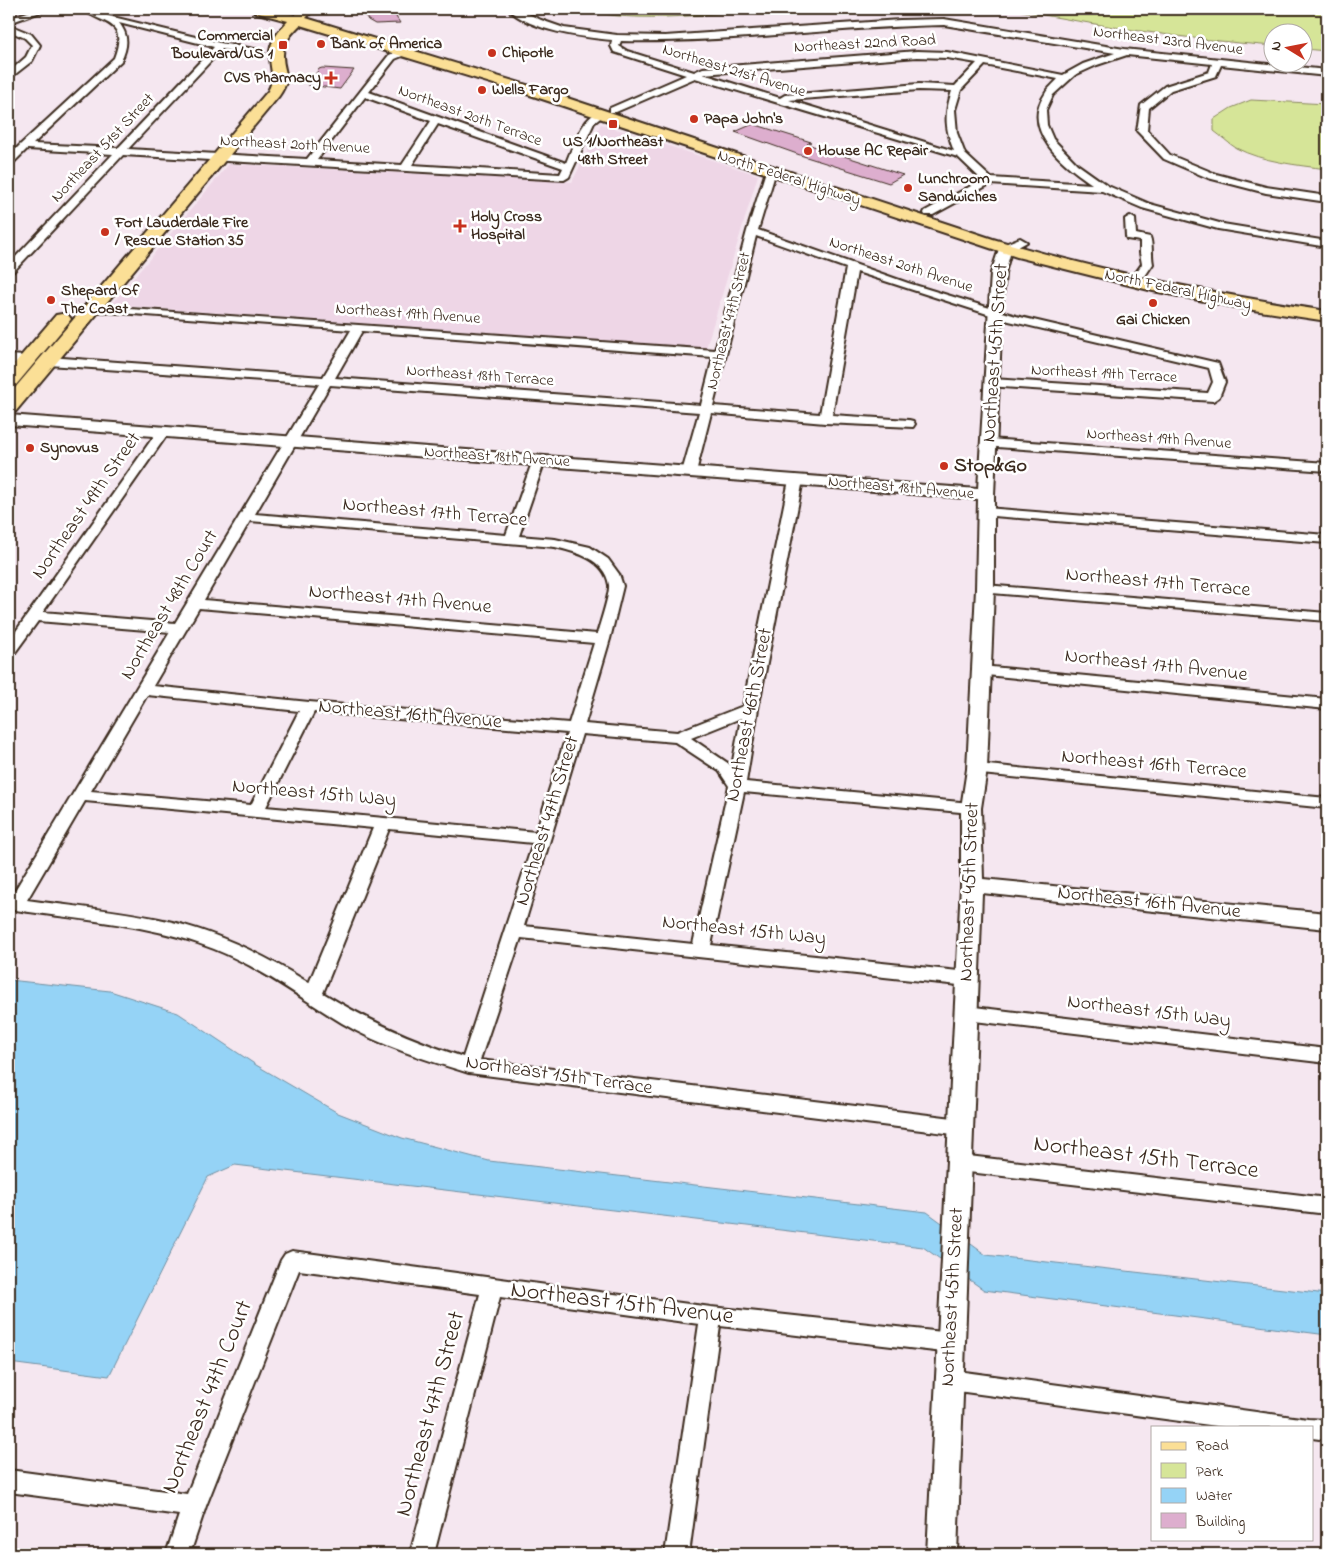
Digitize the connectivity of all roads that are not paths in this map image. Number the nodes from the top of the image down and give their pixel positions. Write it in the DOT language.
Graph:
graph roads {
  1 [pos="45,9"];
  2 [pos="86,9"];
  3 [pos="259,9"];
  4 [pos="512,9"];
  5 [pos="297,12"];
  6 [pos="110,18"];
  7 [pos="9,21"];
  8 [pos="323,27"];
  9 [pos="9,28"];
  10 [pos="289,30"];
  11 [pos="617,38"];
  12 [pos="220,46"];
  13 [pos="419,46"];
  14 [pos="264,48"];
  15 [pos="404,51"];
  16 [pos="1124,52"];
  17 [pos="984,61"];
  18 [pos="1217,63"];
  19 [pos="1327,73"];
  20 [pos="695,75"];
  21 [pos="9,76"];
  22 [pos="1065,78"];
  23 [pos="501,82"];
  24 [pos="528,82"];
  25 [pos="957,89"];
  26 [pos="256,93"];
  27 [pos="362,93"];
  28 [pos="776,98"];
  29 [pos="606,112"];
  30 [pos="436,120"];
  31 [pos="24,146"];
  32 [pos="122,150"];
  33 [pos="961,155"];
  34 [pos="203,156"];
  35 [pos="220,157"];
  36 [pos="1167,157"];
  37 [pos="9,161"];
  38 [pos="310,162"];
  39 [pos="569,166"];
  40 [pos="405,168"];
  41 [pos="772,171"];
  42 [pos="988,181"];
  43 [pos="1104,188"];
  44 [pos="1327,199"];
  45 [pos="895,212"];
  46 [pos="929,213"];
  47 [pos="1130,218"];
  48 [pos="752,231"];
  49 [pos="1327,244"];
  50 [pos="1012,245"];
  51 [pos="132,250"];
  52 [pos="852,267"];
  53 [pos="9,270"];
  54 [pos="1141,274"];
  55 [pos="1227,296"];
  56 [pos="1327,306"];
  57 [pos="92,308"];
  58 [pos="995,312"];
  59 [pos="1327,316"];
  60 [pos="359,327"];
  61 [pos="720,354"];
  62 [pos="18,360"];
  63 [pos="49,361"];
  64 [pos="9,381"];
  65 [pos="326,381"];
  66 [pos="992,383"];
  67 [pos="1213,397"];
  68 [pos="9,407"];
  69 [pos="707,410"];
  70 [pos="825,419"];
  71 [pos="9,420"];
  72 [pos="909,424"];
  73 [pos="163,432"];
  74 [pos="290,442"];
  75 [pos="989,442"];
  76 [pos="540,460"];
  77 [pos="1327,467"];
  78 [pos="689,472"];
  79 [pos="796,480"];
  80 [pos="986,503"];
  81 [pos="246,517"];
  82 [pos="512,539"];
  83 [pos="1327,539"];
  84 [pos="612,574"];
  85 [pos="984,589"];
  86 [pos="194,603"];
  87 [pos="34,616"];
  88 [pos="1327,617"];
  89 [pos="180,628"];
  90 [pos="603,639"];
  91 [pos="9,651"];
  92 [pos="981,671"];
  93 [pos="142,690"];
  94 [pos="1327,704"];
  95 [pos="309,707"];
  96 [pos="750,709"];
  97 [pos="576,729"];
  98 [pos="679,737"];
  99 [pos="977,769"];
  100 [pos="737,786"];
  101 [pos="80,795"];
  102 [pos="1327,803"];
  103 [pos="971,808"];
  104 [pos="256,811"];
  105 [pos="383,823"];
  106 [pos="543,838"];
  107 [pos="972,886"];
  108 [pos="12,903"];
  109 [pos="1327,921"];
  110 [pos="514,931"];
  111 [pos="701,949"];
  112 [pos="968,978"];
  113 [pos="313,994"];
  114 [pos="966,1013"];
  115 [pos="1327,1056"];
  116 [pos="469,1066"];
  117 [pos="961,1127"];
  118 [pos="960,1163"];
  119 [pos="1327,1206"];
  120 [pos="292,1260"];
  121 [pos="492,1288"];
  122 [pos="711,1316"];
  123 [pos="952,1343"];
  124 [pos="950,1380"];
  125 [pos="1295,1426"];
  126 [pos="1314,1428"];
  127 [pos="1327,1430"];
  128 [pos="9,1481"];
  129 [pos="194,1506"];
  130 [pos="178,1554"];
  131 [pos="422,1554"];
  132 [pos="677,1554"];
  133 [pos="942,1554"];
  1 -- 7 [label="street"];
  2 -- 6 [label="street"];
  3 -- 5 [label="main road, North Federal Highway"];
  4 -- 11 [label="street"];
  5 -- 8 [label="main road, North Federal Highway"];
  5 -- 10 [label="main road"];
  5 -- 13 [label="main road, North Federal Highway"];
  5 -- 14 [label="main road"];
  6 -- 12 [label="street"];
  6 -- 31 [label="street"];
  8 -- 10 [label="main road"];
  8 -- 15 [label="main road, North Federal Highway"];
  9 -- 21 [label="street"];
  10 -- 35 [label="main road"];
  11 -- 16 [label="street, Northeast 23rd Avenue"];
  11 -- 20 [label="street, Northeast 21st Avenue"];
  12 -- 14 [label="street"];
  12 -- 32 [label="street, Northeast 51st Street"];
  13 -- 15 [label="street"];
  13 -- 24 [label="main road, North Federal Highway"];
  15 -- 23 [label="main road, North Federal Highway"];
  15 -- 27 [label="street"];
  16 -- 18 [label="street, Northeast 23rd Avenue"];
  16 -- 22 [label="street"];
  17 -- 20 [label="street, Northeast 22nd Road"];
  17 -- 22 [label="street, Northeast 22nd Road"];
  17 -- 25 [label="street"];
  18 -- 19 [label="street, Northeast 23rd Avenue"];
  18 -- 36 [label="street"];
  20 -- 28 [label="street, Northeast 21st Avenue"];
  20 -- 29 [label="street, Northeast 22nd Road"];
  22 -- 43 [label="street"];
  23 -- 24 [label="main road"];
  23 -- 29 [label="main road, North Federal Highway"];
  24 -- 29 [label="main road, North Federal Highway"];
  25 -- 28 [label="street"];
  25 -- 33 [label="street"];
  26 -- 34 [label="main road"];
  27 -- 30 [label="street, Northeast 20th Terrace"];
  27 -- 38 [label="street"];
  28 -- 33 [label="street, Northeast 21st Avenue"];
  29 -- 39 [label="street"];
  29 -- 41 [label="main road, North Federal Highway"];
  29 -- 46 [label="main road, North Federal Highway"];
  30 -- 39 [label="street, Northeast 20th Terrace"];
  30 -- 40 [label="street"];
  31 -- 32 [label="street, Northeast 20th Avenue"];
  31 -- 37 [label="street"];
  32 -- 34 [label="street, Northeast 20th Avenue"];
  32 -- 53 [label="street, Northeast 51st Street"];
  33 -- 42 [label="street"];
  34 -- 35 [label="street, Northeast 20th Avenue"];
  34 -- 51 [label="main road"];
  35 -- 38 [label="street, Northeast 20th Avenue"];
  35 -- 51 [label="main road"];
  36 -- 44 [label="street"];
  38 -- 40 [label="street, Northeast 20th Avenue"];
  39 -- 40 [label="street, Northeast 20th Avenue"];
  41 -- 45 [label="main road, North Federal Highway"];
  41 -- 48 [label="street, Northeast 47th Street"];
  42 -- 43 [label="street"];
  42 -- 46 [label="street"];
  43 -- 49 [label="street"];
  45 -- 46 [label="main road"];
  45 -- 50 [label="main road, North Federal Highway"];
  46 -- 50 [label="main road, North Federal Highway"];
  47 -- 54 [label="street"];
  48 -- 52 [label="street, Northeast 20th Avenue"];
  48 -- 61 [label="street, Northeast 47th Street"];
  50 -- 54 [label="main road, North Federal Highway"];
  50 -- 55 [label="main road, North Federal Highway"];
  50 -- 58 [label="street, Northeast 45th Street"];
  51 -- 57 [label="main road"];
  51 -- 62 [label="main road"];
  52 -- 58 [label="street, Northeast 20th Avenue"];
  52 -- 70 [label="street"];
  54 -- 55 [label="main road, North Federal Highway"];
  55 -- 56 [label="main road, North Federal Highway"];
  55 -- 59 [label="main road, North Federal Highway"];
  57 -- 60 [label="street, Northeast 19th Avenue"];
  57 -- 63 [label="main road"];
  58 -- 66 [label="street, Northeast 45th Street"];
  58 -- 67 [label="street, Northeast 20th Avenue"];
  60 -- 61 [label="street, Northeast 19th Avenue"];
  60 -- 65 [label="street, Northeast 48th Court"];
  61 -- 69 [label="street, Northeast 47th Street"];
  62 -- 64 [label="main road"];
  63 -- 65 [label="street, Northeast 18th Terrace"];
  63 -- 68 [label="main road"];
  65 -- 69 [label="street, Northeast 18th Terrace"];
  65 -- 74 [label="street, Northeast 48th Court"];
  66 -- 67 [label="street, Northeast 19th Terrace"];
  66 -- 75 [label="street, Northeast 45th Street"];
  69 -- 70 [label="street, Northeast 18th Terrace"];
  69 -- 78 [label="street, Northeast 47th Street"];
  70 -- 72 [label="street, Northeast 18th Terrace"];
  71 -- 73 [label="street, Northeast 18th Avenue"];
  73 -- 74 [label="street, Northeast 18th Avenue"];
  73 -- 87 [label="street, Northeast 49th Street"];
  74 -- 76 [label="street, Northeast 18th Avenue"];
  74 -- 81 [label="street, Northeast 48th Court"];
  75 -- 77 [label="street, Northeast 19th Avenue"];
  75 -- 80 [label="street, Northeast 45th Street"];
  76 -- 78 [label="street, Northeast 18th Avenue"];
  76 -- 82 [label="street"];
  78 -- 79 [label="street, Northeast 18th Avenue"];
  79 -- 80 [label="street, Northeast 18th Avenue"];
  79 -- 96 [label="street, Northeast 46th Street"];
  80 -- 83 [label="street, Northeast 18th Avenue"];
  80 -- 85 [label="street, Northeast 45th Street"];
  81 -- 82 [label="street, Northeast 17th Terrace"];
  81 -- 86 [label="street, Northeast 48th Court"];
  82 -- 84 [label="street, Northeast 17th Terrace"];
  84 -- 90 [label="street, Northeast 47th Street"];
  85 -- 88 [label="street, Northeast 17th Terrace"];
  85 -- 92 [label="street, Northeast 45th Street"];
  86 -- 89 [label="street, Northeast 48th Court"];
  86 -- 90 [label="street, Northeast 17th Avenue"];
  87 -- 89 [label="street"];
  87 -- 91 [label="street, Northeast 49th Street"];
  89 -- 93 [label="street, Northeast 48th Court"];
  90 -- 97 [label="street, Northeast 47th Street"];
  92 -- 94 [label="street, Northeast 17th Avenue"];
  92 -- 99 [label="street, Northeast 45th Street"];
  93 -- 95 [label="street, Northeast 16th Avenue"];
  93 -- 101 [label="street, Northeast 48th Court"];
  95 -- 97 [label="street, Northeast 16th Avenue"];
  95 -- 104 [label="street"];
  96 -- 98 [label="street, Northeast 16th Avenue"];
  96 -- 100 [label="street, Northeast 46th Street"];
  97 -- 98 [label="street, Northeast 16th Avenue"];
  97 -- 106 [label="street, Northeast 47th Street"];
  98 -- 100 [label="street, Northeast 16th Avenue"];
  99 -- 102 [label="street, Northeast 16th Terrace"];
  99 -- 103 [label="street, Northeast 45th Street"];
  100 -- 103 [label="street"];
  100 -- 111 [label="street, Northeast 46th Street"];
  101 -- 104 [label="street, Northeast 15th Way"];
  101 -- 108 [label="street, Northeast 48th Court"];
  103 -- 107 [label="street, Northeast 45th Street"];
  104 -- 105 [label="street, Northeast 15th Way"];
  105 -- 106 [label="street, Northeast 15th Way"];
  105 -- 113 [label="street"];
  106 -- 110 [label="street, Northeast 47th Street"];
  107 -- 109 [label="street, Northeast 16th Avenue"];
  107 -- 112 [label="street, Northeast 45th Street"];
  108 -- 113 [label="street, Northeast 15th Terrace"];
  110 -- 111 [label="street, Northeast 15th Way"];
  110 -- 116 [label="street, Northeast 47th Street"];
  111 -- 112 [label="street, Northeast 15th Way"];
  112 -- 114 [label="street, Northeast 45th Street"];
  113 -- 116 [label="street, Northeast 15th Terrace"];
  114 -- 115 [label="street, Northeast 15th Way"];
  114 -- 117 [label="street, Northeast 45th Street"];
  116 -- 117 [label="street, Northeast 15th Terrace"];
  117 -- 118 [label="street, Northeast 45th Street"];
  118 -- 119 [label="street, Northeast 15th Terrace"];
  118 -- 123 [label="street, Northeast 45th Street"];
  120 -- 121 [label="street, Northeast 15th Avenue"];
  120 -- 129 [label="street, Northeast 47th Court"];
  121 -- 122 [label="street, Northeast 15th Avenue"];
  121 -- 131 [label="street, Northeast 47th Street"];
  122 -- 123 [label="street, Northeast 15th Avenue"];
  122 -- 132 [label="street"];
  123 -- 124 [label="street, Northeast 45th Street"];
  124 -- 125 [label="street"];
  124 -- 133 [label="street, Northeast 45th Street"];
  126 -- 127 [label="street"];
  128 -- 129 [label="street"];
  129 -- 130 [label="street, Northeast 47th Court"];
}
